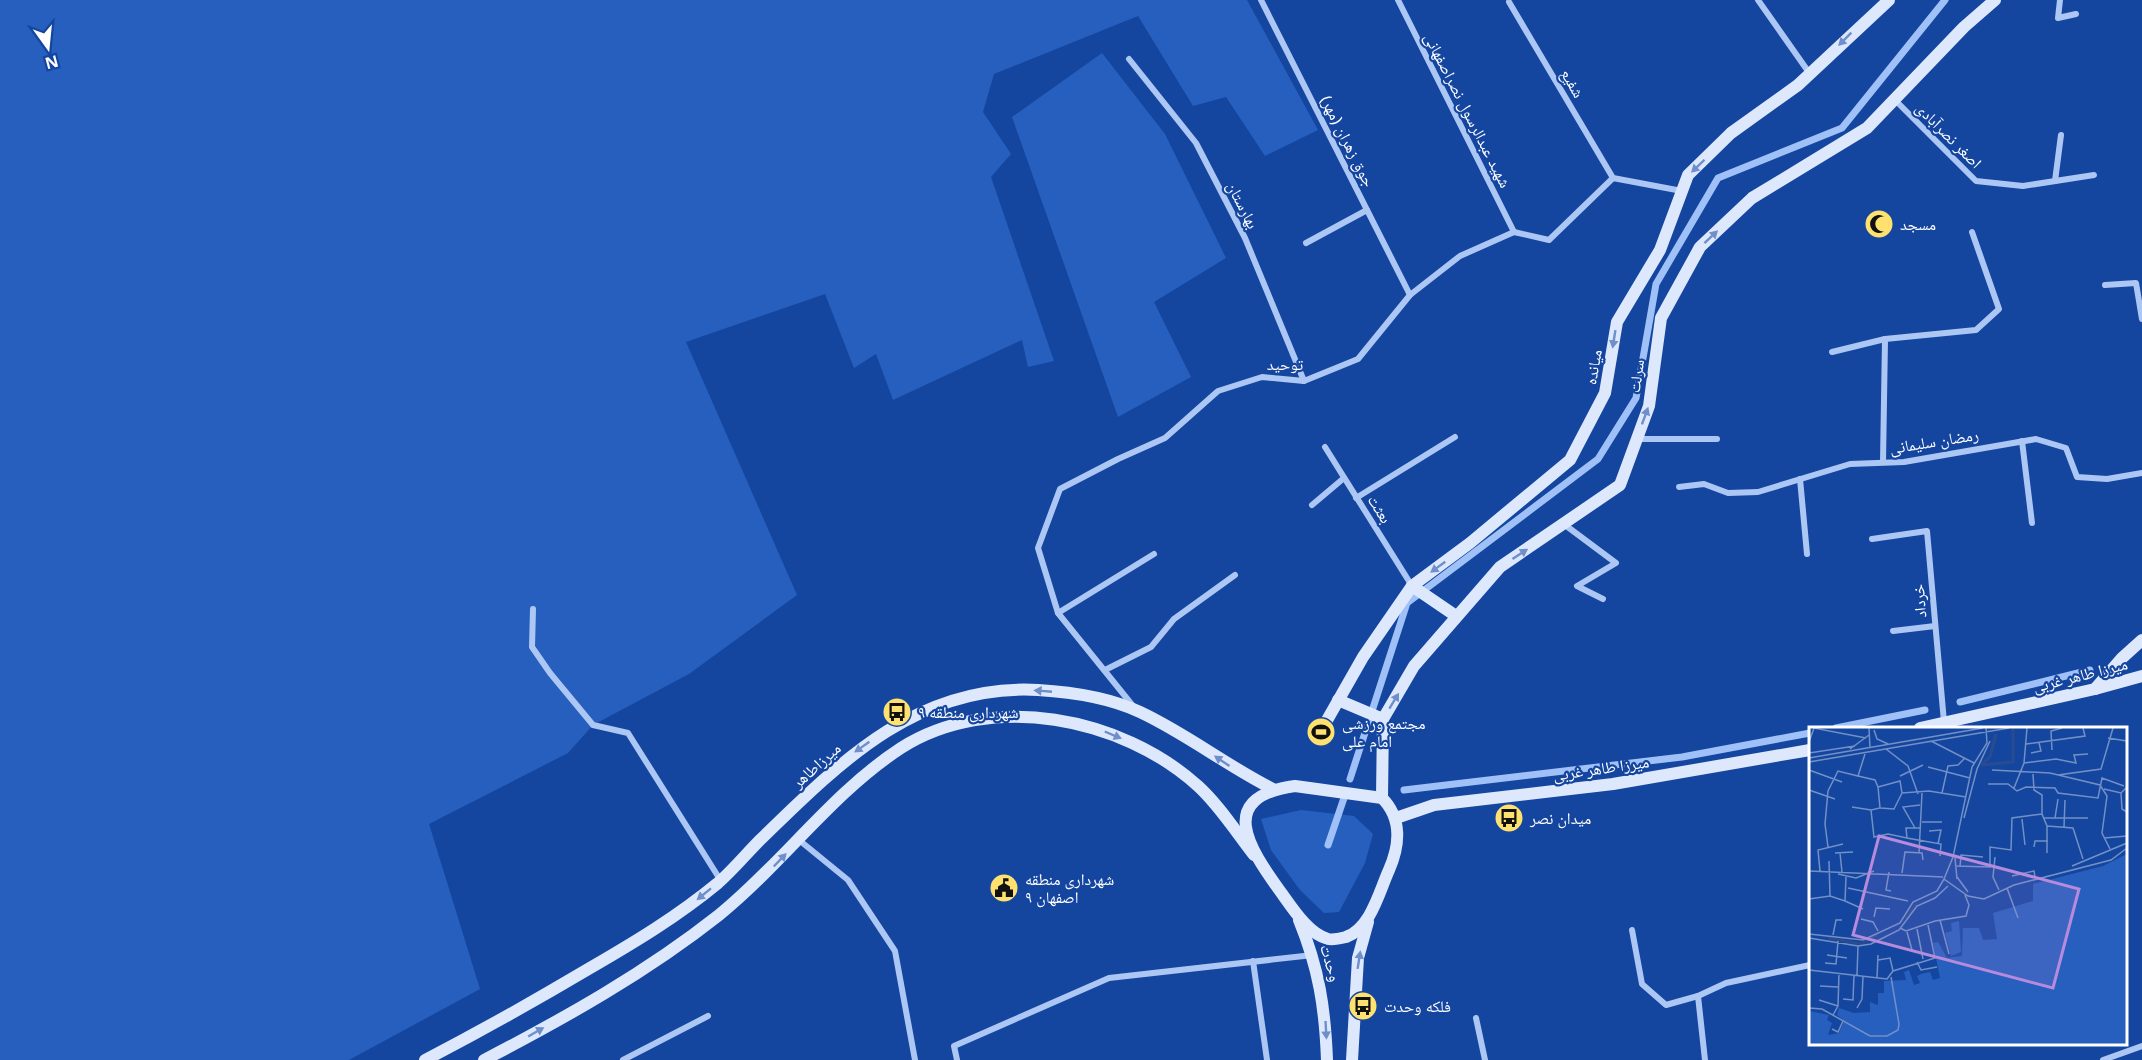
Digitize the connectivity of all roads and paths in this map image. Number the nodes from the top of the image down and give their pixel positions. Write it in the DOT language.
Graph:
graph roads {
  1 [pos="1261,0"];
  2 [pos="1398,0"];
  3 [pos="1758,0"];
  4 [pos="1889,0"];
  5 [pos="1995,0"];
  6 [pos="2060,0"];
  7 [pos="1509,2"];
  8 [pos="2076,14"];
  9 [pos="1129,59"];
  10 [pos="1810,74"];
  11 [pos="1895,100"];
  12 [pos="2061,135"];
  13 [pos="2094,175"];
  14 [pos="1613,178"];
  15 [pos="2055,181"];
  16 [pos="1682,191"];
  17 [pos="1367,210"];
  18 [pos="1514,232"];
  19 [pos="1972,232"];
  20 [pos="1306,243"];
  21 [pos="2105,285"];
  22 [pos="1410,295"];
  23 [pos="2142,319"];
  24 [pos="1885,339"];
  25 [pos="1833,352"];
  26 [pos="1304,381"];
  27 [pos="1455,437"];
  28 [pos="1637,439"];
  29 [pos="1717,439"];
  30 [pos="2022,441"];
  31 [pos="1324,447"];
  32 [pos="1883,462"];
  33 [pos="2142,473"];
  34 [pos="1344,478"];
  35 [pos="1800,479"];
  36 [pos="1679,487"];
  37 [pos="1356,498"];
  38 [pos="1312,505"];
  39 [pos="2032,523"];
  40 [pos="1565,525"];
  41 [pos="1872,539"];
  42 [pos="1154,554"];
  43 [pos="1807,554"];
  44 [pos="1235,575"];
  45 [pos="1413,586"];
  46 [pos="1603,599"];
  47 [pos="533,609"];
  48 [pos="1058,613"];
  49 [pos="1456,616"];
  50 [pos="1935,626"];
  51 [pos="1893,631"];
  52 [pos="2142,640"];
  53 [pos="1105,670"];
  54 [pos="2142,676"];
  55 [pos="2096,689"];
  56 [pos="1338,700"];
  57 [pos="1138,711"];
  58 [pos="1381,718"];
  59 [pos="1944,724"];
  60 [pos="1928,727"];
  61 [pos="1318,736"];
  62 [pos="1809,750"];
  63 [pos="1273,789"];
  64 [pos="1382,798"];
  65 [pos="1396,818"];
  66 [pos="799,840"];
  67 [pos="1254,855"];
  68 [pos="721,881"];
  69 [pos="1370,913"];
  70 [pos="1297,914"];
  71 [pos="1632,930"];
  72 [pos="1313,955"];
  73 [pos="1253,962"];
  74 [pos="1809,965"];
  75 [pos="1698,996"];
  76 [pos="708,1016"];
  77 [pos="1476,1018"];
  78 [pos="2142,1046"];
  79 [pos="425,1060"];
  80 [pos="484,1060"];
  81 [pos="623,1060"];
  82 [pos="915,1060"];
  83 [pos="957,1060"];
  84 [pos="1267,1060"];
  85 [pos="1327,1060"];
  86 [pos="1352,1060"];
  87 [pos="1485,1060"];
  88 [pos="1705,1060"];
  89 [pos="2103,1060"];
  1 -- 17 [label="street, جوق زهران (مهر)"];
  2 -- 18 [label="street, شهید عبدالرسول نصراصفهانی"];
  3 -- 10 [label="street"];
  4 -- 10 [label="main road, میانده, one-way"];
  5 -- 11 [label="main road, سرلت"];
  6 -- 8 [label="street"];
  7 -- 14 [label="street, شفیع"];
  9 -- 26 [label="street, بهارستان"];
  10 -- 16 [label="main road, میانده, one-way"];
  11 -- 15 [label="street, اصغر نصرآبادی"];
  28 -- 11 [label="main road, سرلت, one-way"];
  12 -- 15 [label="street"];
  13 -- 15 [label="street, اصغر نصرآبادی"];
  14 -- 16 [label="street"];
  14 -- 18 [label="street"];
  16 -- 45 [label="main road, میانده, one-way"];
  17 -- 20 [label="street"];
  17 -- 22 [label="street, جوق زهران (مهر)"];
  18 -- 22 [label="street, توحید"];
  19 -- 24 [label="street"];
  21 -- 23 [label="street"];
  22 -- 26 [label="street, توحید"];
  24 -- 25 [label="street"];
  24 -- 32 [label="street"];
  26 -- 48 [label="street, توحید"];
  27 -- 37 [label="street"];
  28 -- 29 [label="street"];
  28 -- 40 [label="main road, سرلت"];
  30 -- 32 [label="street, رمضان سلیمانی"];
  30 -- 33 [label="street, رمضان سلیمانی"];
  30 -- 39 [label="street"];
  31 -- 34 [label="street, بعثت"];
  32 -- 35 [label="street, رمضان سلیمانی"];
  34 -- 37 [label="street, بعثت"];
  34 -- 38 [label="street"];
  35 -- 36 [label="street, رمضان سلیمانی"];
  35 -- 43 [label="street"];
  37 -- 45 [label="street, بعثت"];
  40 -- 46 [label="street"];
  49 -- 40 [label="main road, سرلت, one-way"];
  41 -- 50 [label="street, خرداد"];
  42 -- 48 [label="street"];
  44 -- 53 [label="street"];
  45 -- 49 [label="main road"];
  45 -- 56 [label="main road, میانده"];
  47 -- 68 [label="street"];
  48 -- 53 [label="street, توحید"];
  58 -- 49 [label="main road, سرلت, one-way"];
  50 -- 51 [label="street"];
  50 -- 59 [label="street, خرداد"];
  52 -- 55 [label="main road"];
  53 -- 57 [label="street, توحید"];
  54 -- 55 [label="main road, میرزا طاهر غربی"];
  55 -- 59 [label="main road, میرزا طاهر غربی"];
  56 -- 58 [label="main road"];
  56 -- 61 [label="main road, میانده"];
  63 -- 57 [label="main road, میرزاطاهر, one-way"];
  57 -- 68 [label="main road, میرزاطاهر, one-way"];
  58 -- 64 [label="main road, سرلت"];
  59 -- 60 [label="main road, میرزا طاهر غربی"];
  62 -- 65 [label="main road, میرزا طاهر غربی"];
  63 -- 64 [label="main road"];
  63 -- 67 [label="main road"];
  64 -- 65 [label="main road"];
  65 -- 69 [label="main road"];
  66 -- 67 [label="main road, one-way"];
  80 -- 66 [label="main road, one-way"];
  66 -- 82 [label="street"];
  67 -- 70 [label="main road"];
  68 -- 79 [label="main road, میرزاطاهر, one-way"];
  69 -- 70 [label="main road"];
  86 -- 69 [label="main road, وحدت, one-way"];
  70 -- 72 [label="main road, وحدت"];
  71 -- 75 [label="street"];
  72 -- 73 [label="street"];
  72 -- 85 [label="main road, وحدت, one-way"];
  73 -- 83 [label="street"];
  73 -- 84 [label="street"];
  74 -- 75 [label="street"];
  75 -- 88 [label="street"];
  76 -- 81 [label="street"];
  77 -- 87 [label="street"];
  78 -- 89 [label="street"];
}
